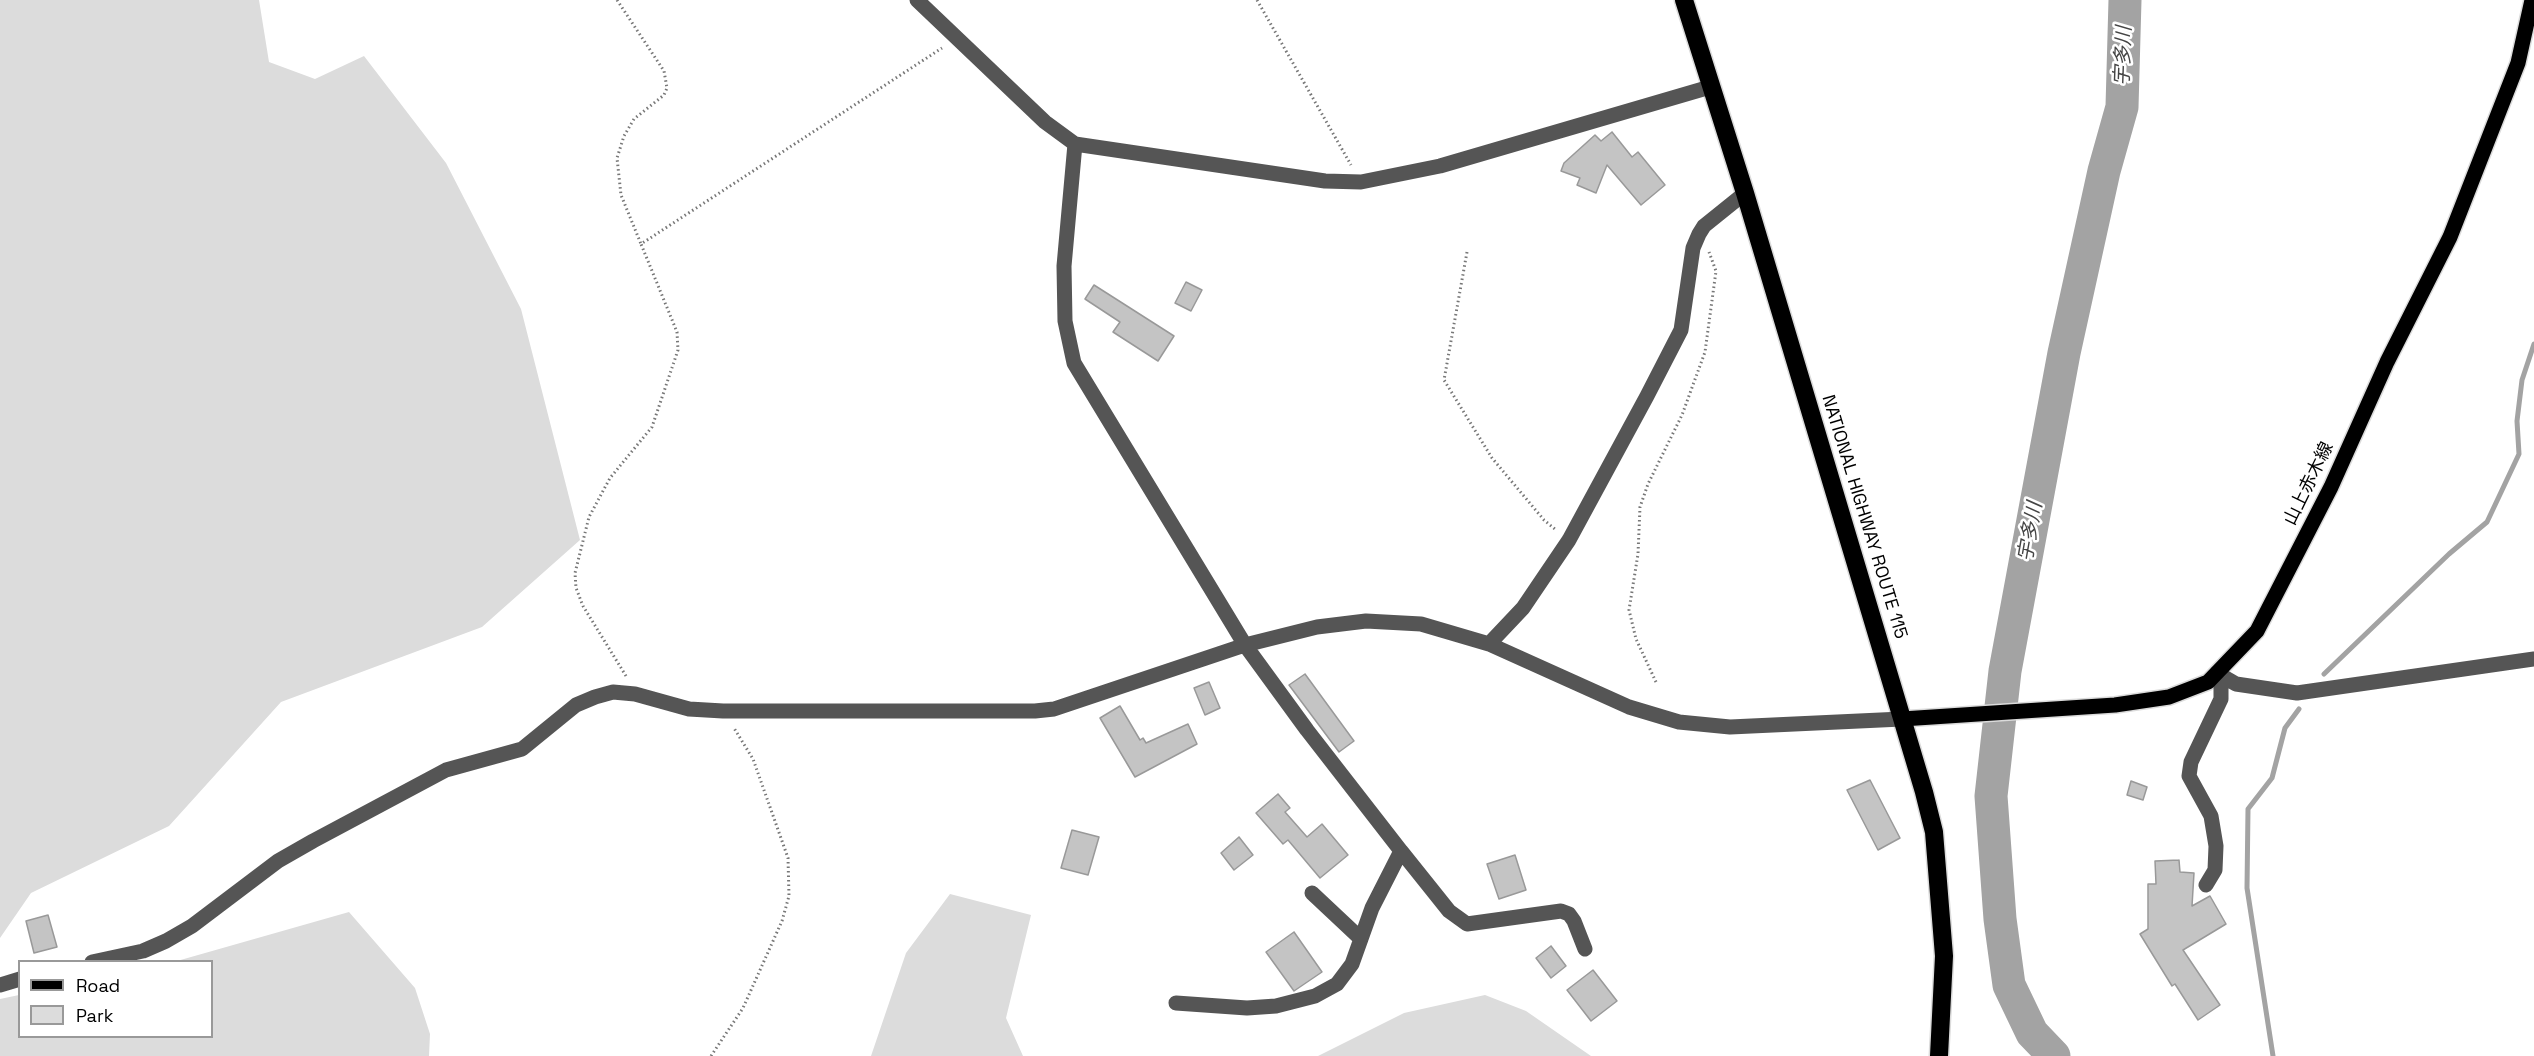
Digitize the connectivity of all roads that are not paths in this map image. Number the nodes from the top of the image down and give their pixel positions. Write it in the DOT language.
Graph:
graph roads {
  1 [pos="917,0"];
  2 [pos="1684,0"];
  3 [pos="2532,0"];
  4 [pos="1710,87"];
  5 [pos="1075,144"];
  6 [pos="1745,193"];
  7 [pos="1489,644"];
  8 [pos="1245,645"];
  9 [pos="2534,659"];
  10 [pos="2217,673"];
  11 [pos="1909,719"];
  12 [pos="1401,851"];
  13 [pos="2206,885"];
  14 [pos="1312,893"];
  15 [pos="1361,939"];
  16 [pos="1585,949"];
  17 [pos="101,960"];
  18 [pos="18,980"];
  19 [pos="1,985"];
  20 [pos="1176,1003"];
  21 [pos="1939,1056"];
  1 -- 5 [label="street"];
  2 -- 4 [label="highway, NATIONAL HIGHWAY ROUTE 115"];
  3 -- 10 [label="main road, 山上赤木線"];
  4 -- 5 [label="street"];
  4 -- 6 [label="highway, NATIONAL HIGHWAY ROUTE 115"];
  5 -- 8 [label="street"];
  6 -- 7 [label="street"];
  6 -- 11 [label="highway, NATIONAL HIGHWAY ROUTE 115"];
  7 -- 8 [label="street"];
  7 -- 11 [label="street"];
  8 -- 12 [label="street"];
  8 -- 17 [label="street"];
  9 -- 10 [label="street"];
  10 -- 11 [label="main road, 山上赤木線"];
  10 -- 13 [label="street"];
  11 -- 21 [label="highway, NATIONAL HIGHWAY ROUTE 115"];
  12 -- 15 [label="street"];
  12 -- 16 [label="street"];
  14 -- 15 [label="street"];
  15 -- 20 [label="street"];
  18 -- 19 [label="street"];
}
